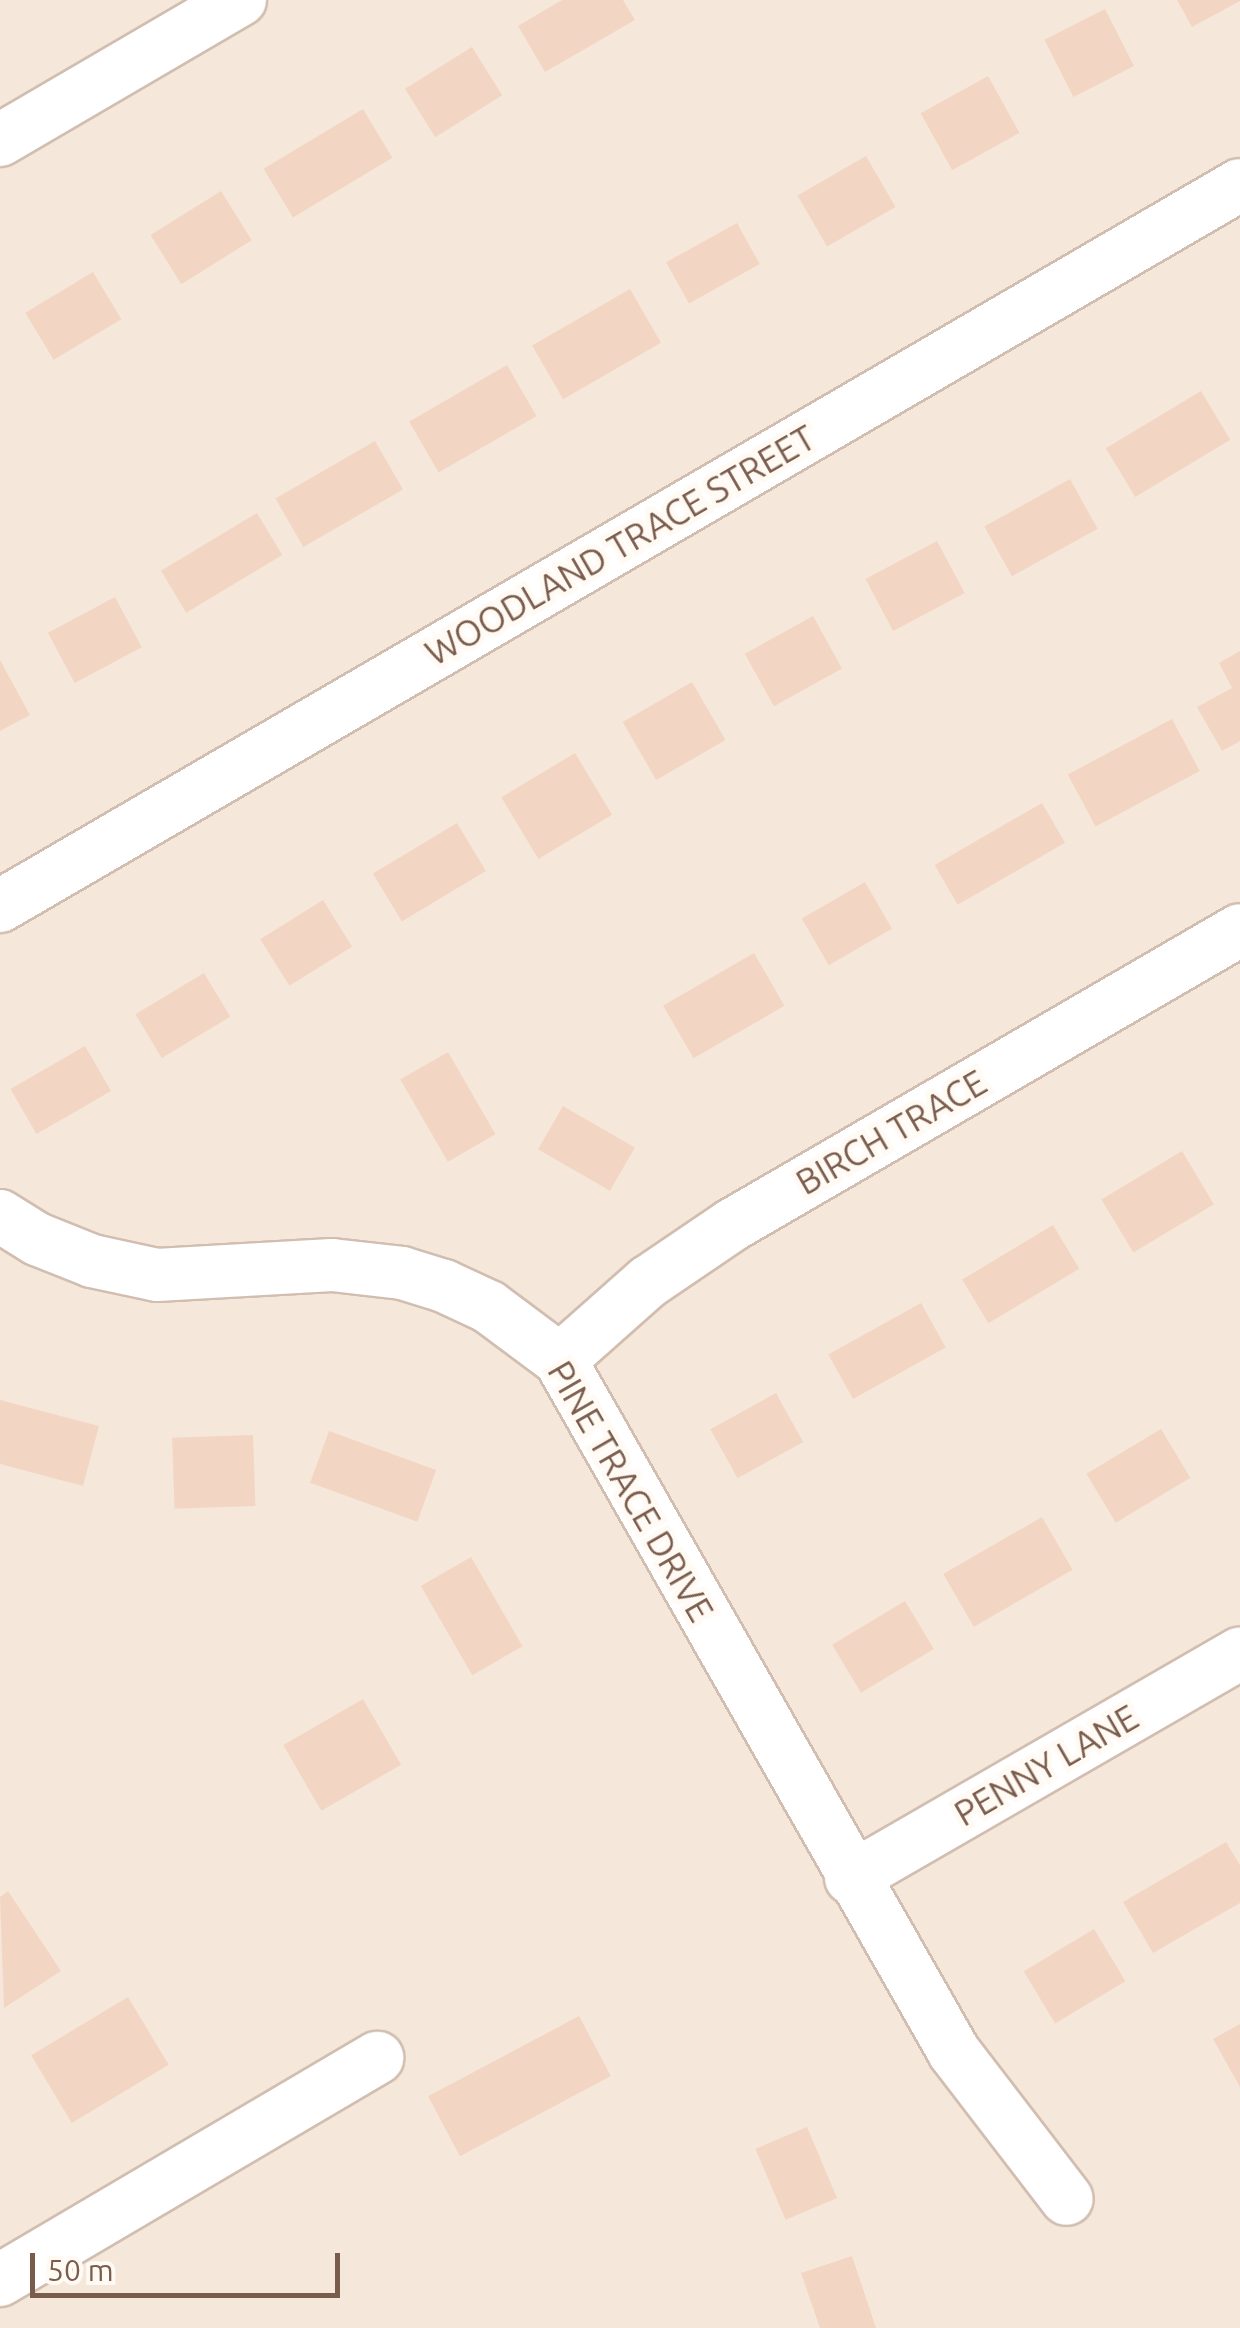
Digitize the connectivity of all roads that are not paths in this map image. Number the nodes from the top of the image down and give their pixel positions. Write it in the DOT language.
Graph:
graph roads {
  1 [pos="240,0"];
  2 [pos="0,140"];
  3 [pos="1240,185"];
  4 [pos="0,906"];
  5 [pos="1240,930"];
  6 [pos="0,1216"];
  7 [pos="560,1360"];
  8 [pos="1240,1652"];
  9 [pos="851,1878"];
  10 [pos="377,2058"];
  11 [pos="1067,2199"];
  12 [pos="0,2280"];
  1 -- 2 [label="street"];
  3 -- 4 [label="street, WOODLAND TRACE STREET"];
  5 -- 7 [label="street, BIRCH TRACE"];
  6 -- 7 [label="street, PINE TRACE DRIVE"];
  7 -- 9 [label="street, PINE TRACE DRIVE"];
  8 -- 9 [label="street, PENNY LANE"];
  9 -- 11 [label="street, PINE TRACE DRIVE"];
  10 -- 12 [label="street"];
}
